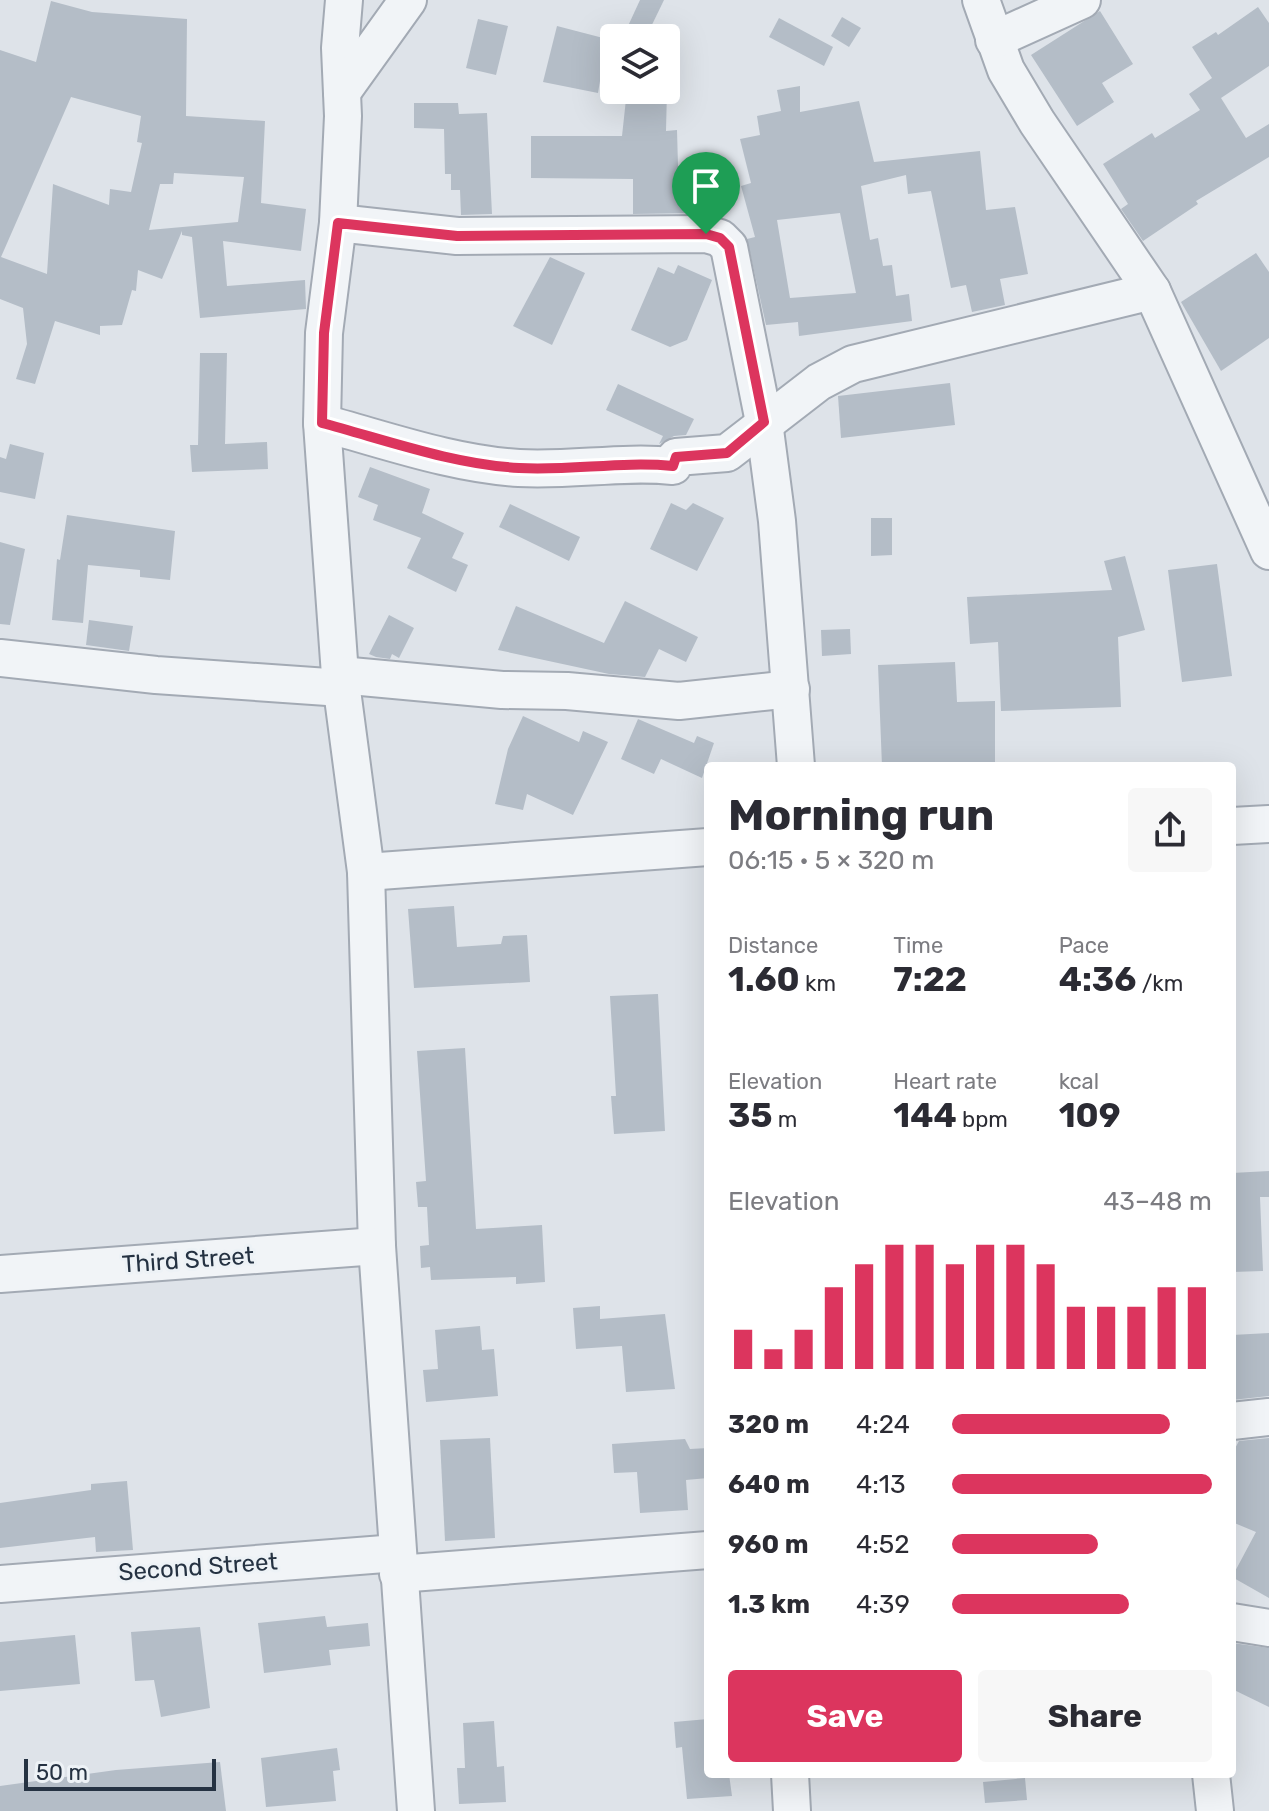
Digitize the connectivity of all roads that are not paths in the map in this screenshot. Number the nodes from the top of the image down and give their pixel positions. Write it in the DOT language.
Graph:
graph roads {
  1 [pos="344,0"];
  2 [pos="408,0"];
  3 [pos="980,0"];
  4 [pos="1082,0"];
  5 [pos="994,40"];
  6 [pos="342,92"];
  7 [pos="338,223"];
  8 [pos="1152,291"];
  9 [pos="764,422"];
  10 [pos="322,423"];
  11 [pos="1267,542"];
  12 [pos="0,658"];
  13 [pos="341,681"];
  14 [pos="791,689"];
  15 [pos="796,762"];
  16 [pos="1269,824"];
  17 [pos="1236,826"];
  18 [pos="704,847"];
  19 [pos="366,872"];
  20 [pos="377,1246"];
  21 [pos="0,1274"];
  22 [pos="1269,1417"];
  23 [pos="1236,1421"];
  24 [pos="704,1550"];
  25 [pos="397,1564"];
  26 [pos="0,1584"];
  27 [pos="1236,1623"];
  28 [pos="1269,1628"];
  29 [pos="790,1778"];
  30 [pos="1211,1778"];
  31 [pos="416,1811"];
  32 [pos="792,1811"];
  33 [pos="1215,1811"];
  1 -- 6 [label="street"];
  2 -- 6 [label="street"];
  3 -- 5 [label="street"];
  4 -- 5 [label="street"];
  5 -- 8 [label="street"];
  6 -- 7 [label="street"];
  7 -- 9 [label="street"];
  7 -- 10 [label="street"];
  8 -- 9 [label="street"];
  8 -- 11 [label="street"];
  9 -- 10 [label="street"];
  9 -- 14 [label="street"];
  10 -- 13 [label="street"];
  12 -- 13 [label="street"];
  13 -- 14 [label="street"];
  13 -- 19 [label="street"];
  14 -- 15 [label="street"];
  16 -- 17 [label="street"];
  18 -- 19 [label="street"];
  19 -- 20 [label="street"];
  20 -- 21 [label="street, Third Street"];
  20 -- 25 [label="street"];
  22 -- 23 [label="street"];
  24 -- 25 [label="street, Second Street"];
  25 -- 26 [label="street, Second Street"];
  25 -- 31 [label="street"];
  27 -- 28 [label="street"];
  29 -- 32 [label="street"];
  30 -- 33 [label="street"];
}
